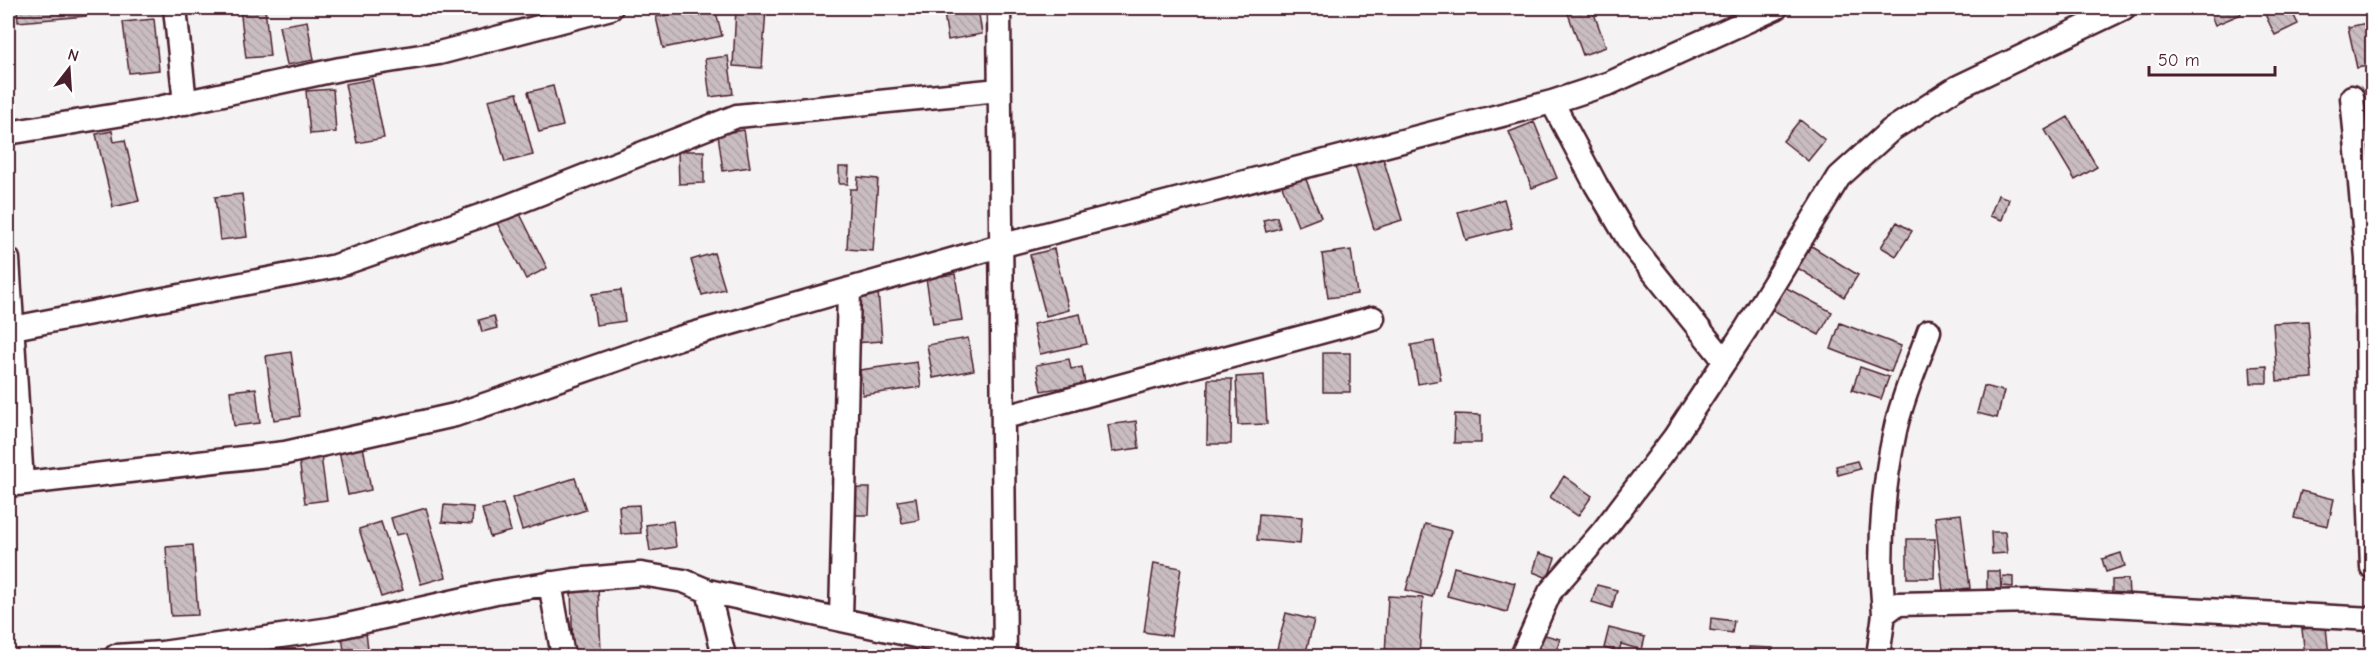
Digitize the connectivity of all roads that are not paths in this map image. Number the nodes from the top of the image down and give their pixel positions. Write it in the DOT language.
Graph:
graph roads {
  1 [pos="176,8"];
  2 [pos="611,8"];
  3 [pos="999,8"];
  4 [pos="1776,8"];
  5 [pos="2124,8"];
  6 [pos="999,90"];
  7 [pos="2352,97"];
  8 [pos="1552,102"];
  9 [pos="185,103"];
  10 [pos="8,133"];
  11 [pos="1000,246"];
  12 [pos="8,260"];
  13 [pos="849,289"];
  14 [pos="1373,318"];
  15 [pos="10,329"];
  16 [pos="1929,331"];
  17 [pos="1725,361"];
  18 [pos="1005,417"];
  19 [pos="15,484"];
  20 [pos="2373,567"];
  21 [pos="550,583"];
  22 [pos="708,591"];
  23 [pos="1884,614"];
  24 [pos="841,619"];
  25 [pos="2373,619"];
  26 [pos="1006,656"];
  27 [pos="116,657"];
  28 [pos="563,657"];
  29 [pos="724,657"];
  30 [pos="1522,657"];
  31 [pos="1878,657"];
  1 -- 9 [label="street"];
  2 -- 9 [label="street"];
  3 -- 6 [label="street"];
  4 -- 8 [label="street"];
  5 -- 17 [label="street"];
  6 -- 11 [label="street"];
  6 -- 15 [label="street"];
  7 -- 20 [label="street"];
  8 -- 11 [label="street"];
  8 -- 17 [label="street"];
  9 -- 10 [label="street"];
  11 -- 13 [label="street"];
  11 -- 18 [label="street"];
  12 -- 15 [label="street"];
  13 -- 19 [label="street"];
  13 -- 24 [label="street"];
  14 -- 18 [label="street"];
  15 -- 19 [label="street"];
  16 -- 23 [label="street"];
  17 -- 30 [label="street"];
  18 -- 26 [label="street"];
  21 -- 22 [label="street"];
  21 -- 27 [label="street"];
  21 -- 28 [label="street"];
  22 -- 24 [label="street"];
  22 -- 29 [label="street"];
  23 -- 25 [label="street"];
  23 -- 31 [label="street"];
  24 -- 26 [label="street"];
}
